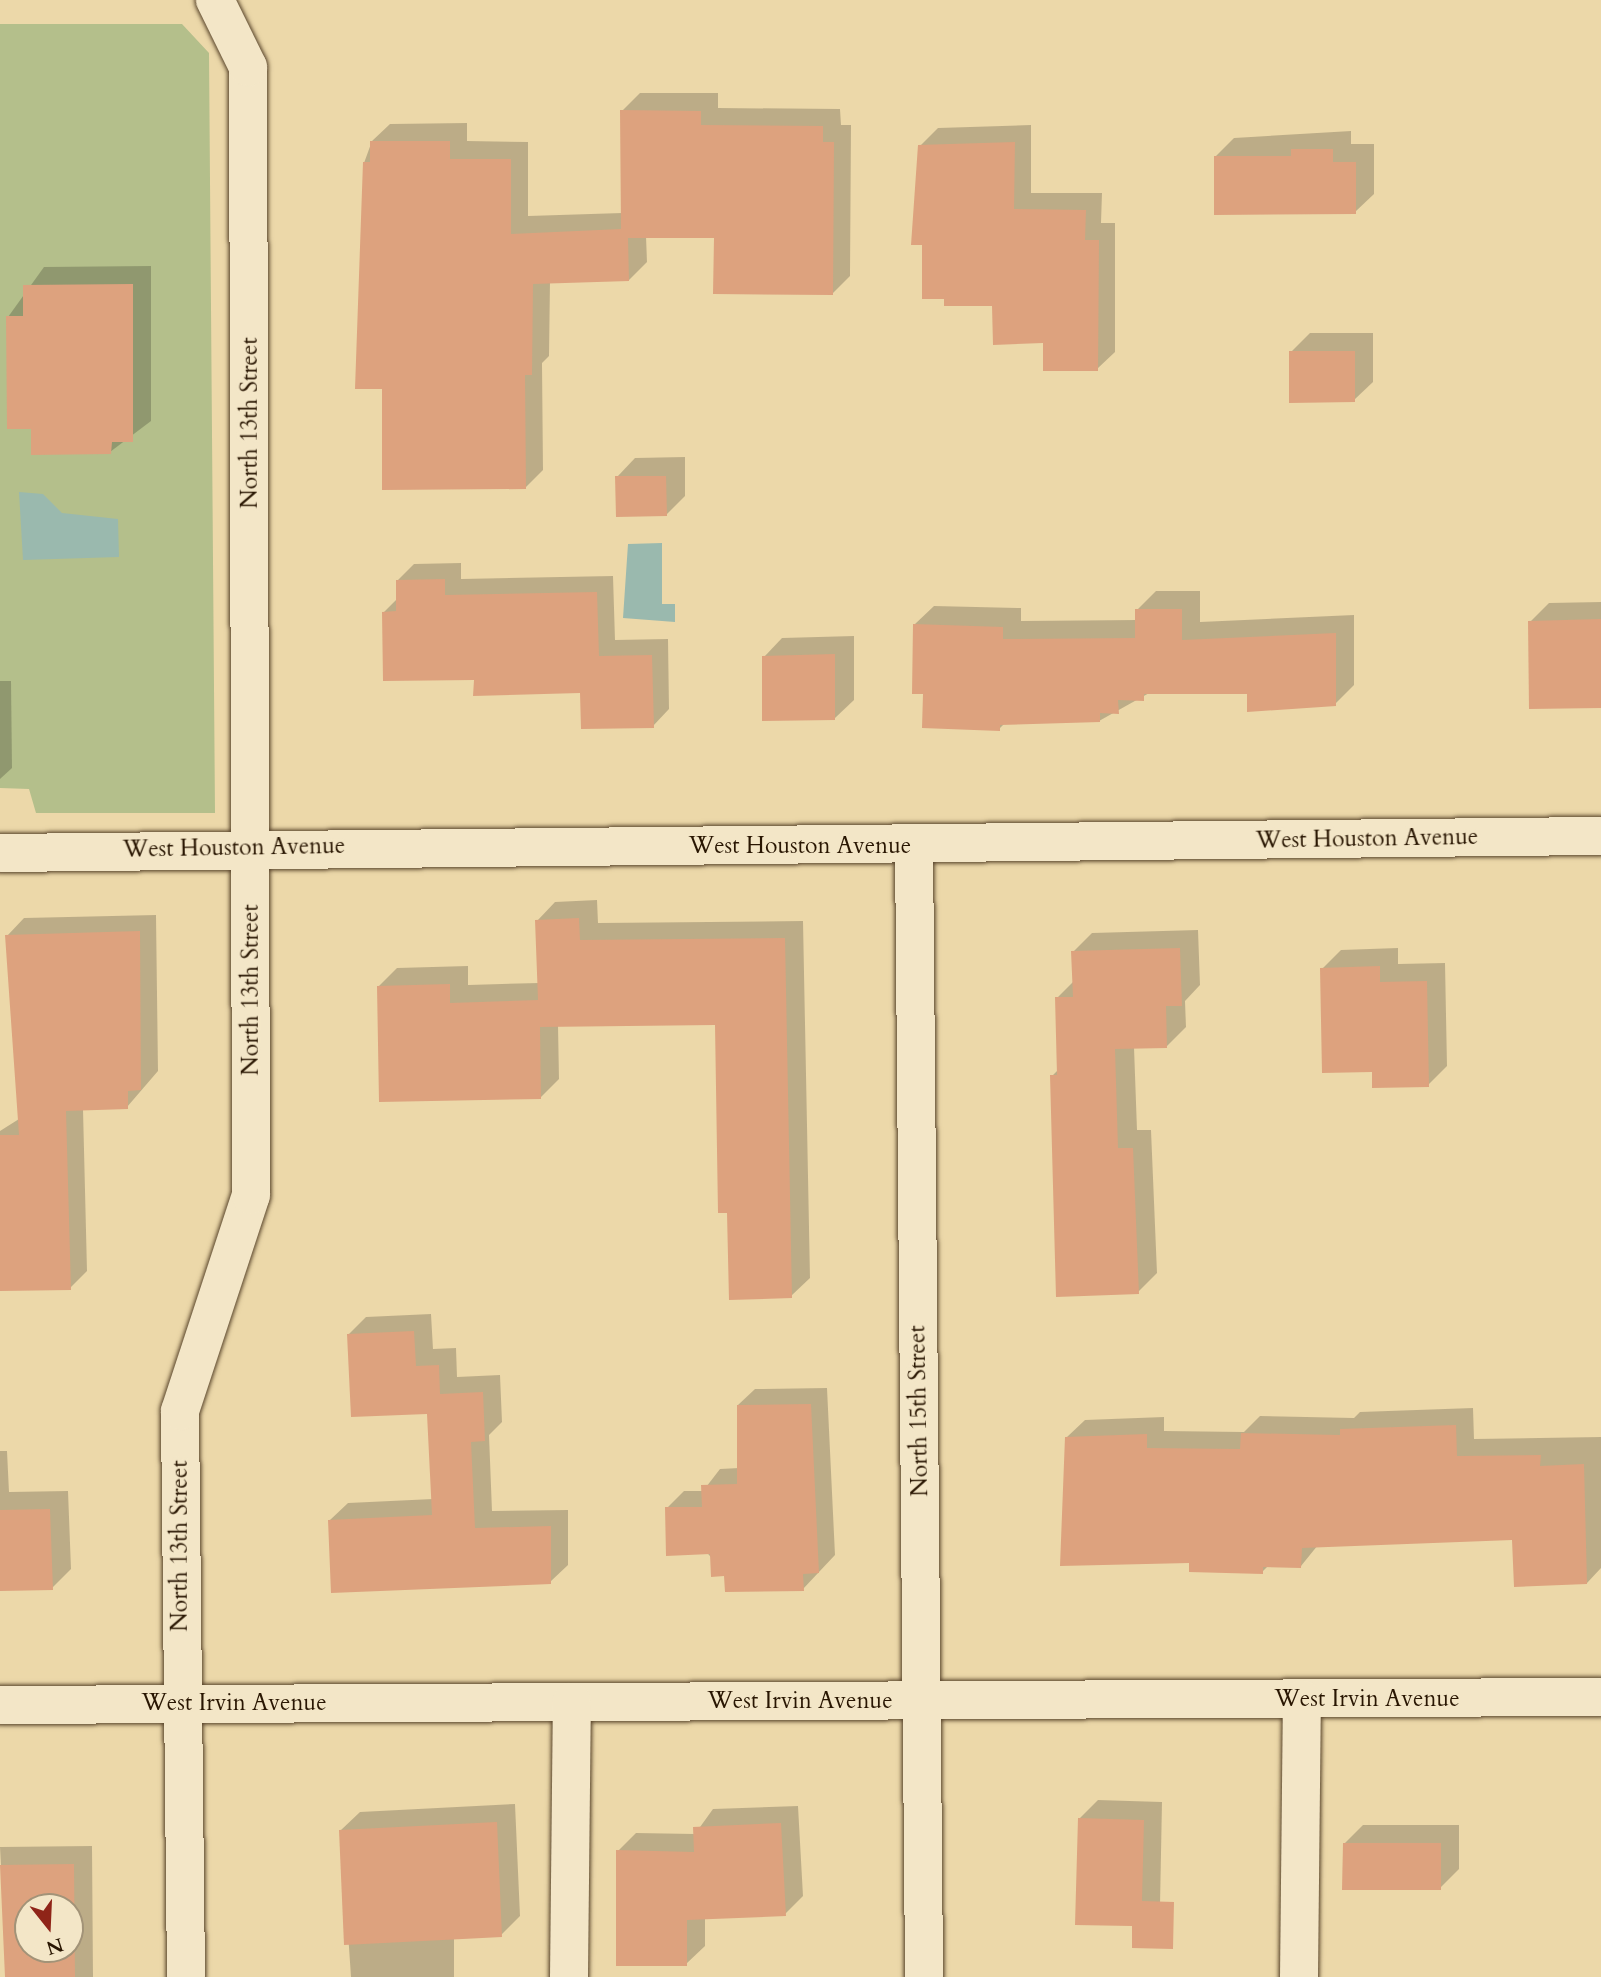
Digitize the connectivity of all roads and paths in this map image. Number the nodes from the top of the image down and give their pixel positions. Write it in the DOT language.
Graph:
graph roads {
  1 [pos="215,0"];
  2 [pos="1601,836"];
  3 [pos="914,846"];
  4 [pos="252,847"];
  5 [pos="0,853"];
  6 [pos="1601,1698"];
  7 [pos="1302,1699"];
  8 [pos="922,1701"];
  9 [pos="572,1702"];
  10 [pos="180,1703"];
  11 [pos="0,1705"];
  12 [pos="186,1977"];
  13 [pos="569,1977"];
  14 [pos="924,1977"];
  15 [pos="1299,1977"];
  1 -- 4 [label="street, North 13th Street"];
  2 -- 3 [label="street, West Houston Avenue"];
  3 -- 4 [label="street, West Houston Avenue"];
  3 -- 8 [label="street, North 15th Street"];
  4 -- 5 [label="street, West Houston Avenue"];
  4 -- 10 [label="street, North 13th Street"];
  6 -- 7 [label="street, West Irvin Avenue"];
  7 -- 8 [label="street, West Irvin Avenue"];
  7 -- 15 [label="street"];
  8 -- 9 [label="street, West Irvin Avenue"];
  8 -- 14 [label="street, North 15th Street"];
  9 -- 10 [label="street, West Irvin Avenue"];
  9 -- 13 [label="street"];
  10 -- 11 [label="street, West Irvin Avenue"];
  10 -- 12 [label="street, North 13th Street"];
}
